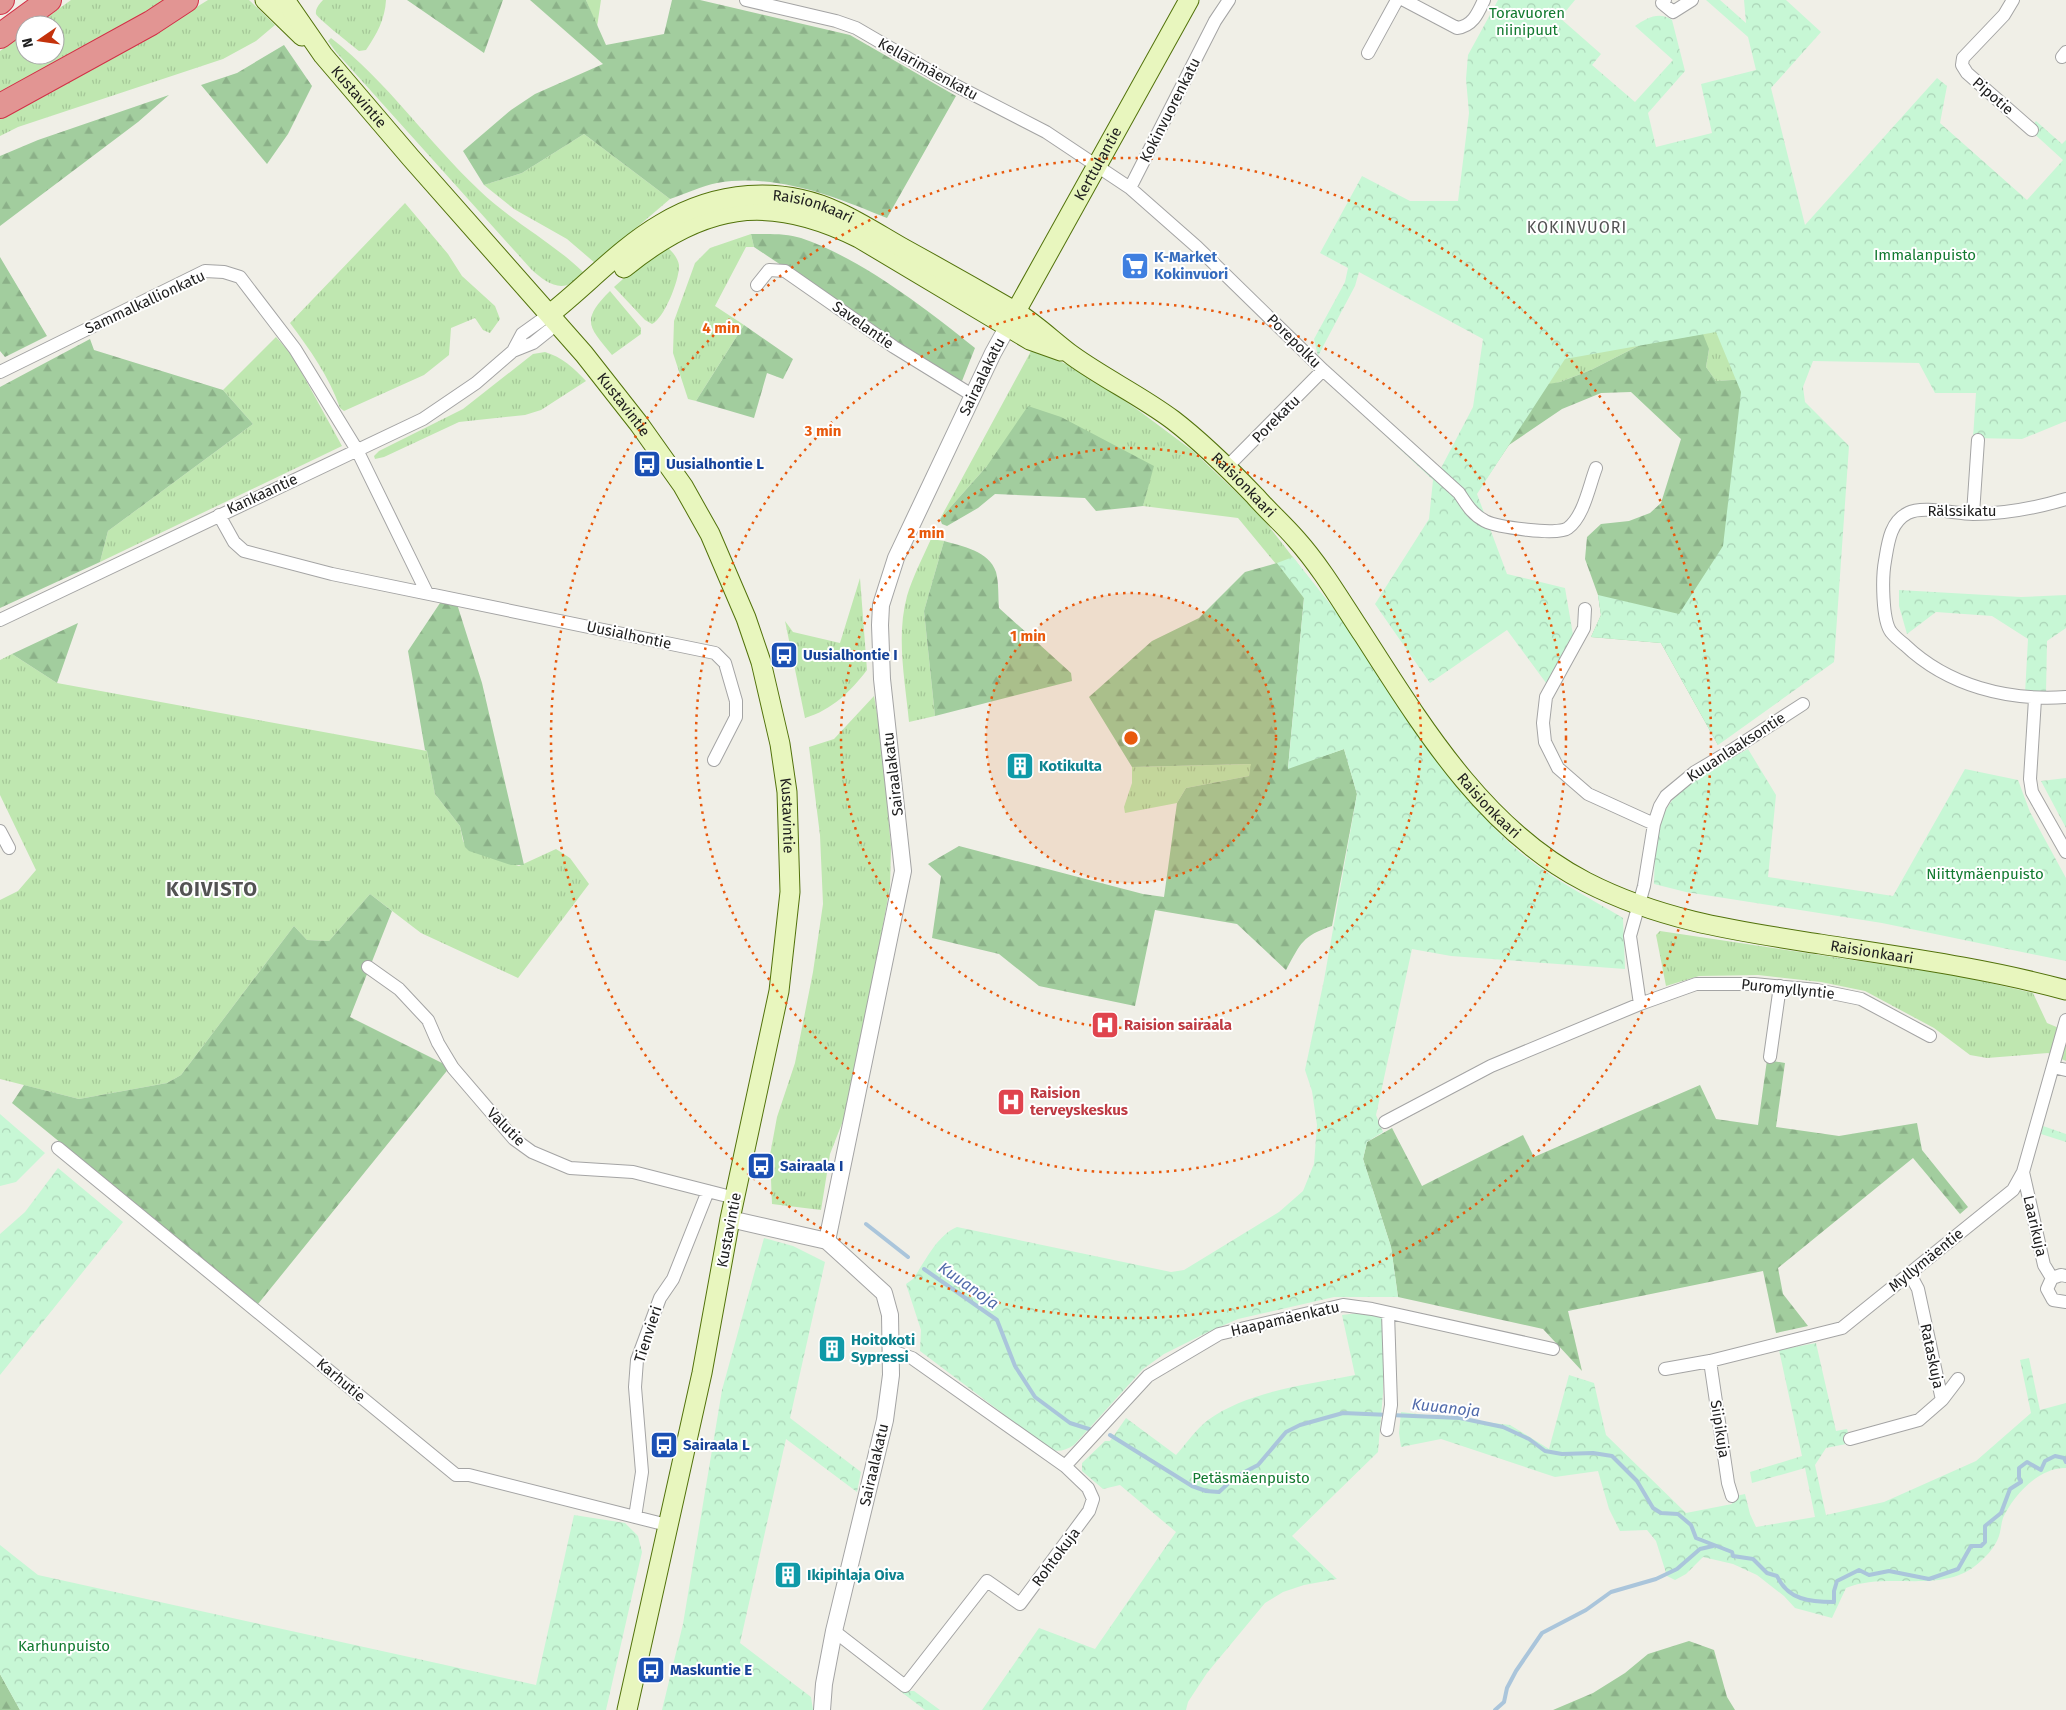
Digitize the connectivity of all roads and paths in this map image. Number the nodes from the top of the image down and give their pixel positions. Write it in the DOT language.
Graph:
graph roads {
  1 [pos="50,0"];
  2 [pos="186,0"];
  3 [pos="265,0"];
  4 [pos="286,0"];
  5 [pos="746,0"];
  6 [pos="1189,0"];
  7 [pos="1229,0"];
  8 [pos="1397,0"];
  9 [pos="1404,0"];
  10 [pos="1484,0"];
  11 [pos="1665,0"];
  12 [pos="1692,0"];
  13 [pos="2013,0"];
  14 [pos="0,36"];
  15 [pos="1368,53"];
  16 [pos="323,55"];
  17 [pos="0,106"];
  18 [pos="2032,130"];
  19 [pos="1098,166"];
  20 [pos="1130,188"];
  21 [pos="757,285"];
  22 [pos="554,319"];
  23 [pos="1012,319"];
  24 [pos="1323,370"];
  25 [pos="0,372"];
  26 [pos="972,395"];
  27 [pos="1978,440"];
  28 [pos="357,450"];
  29 [pos="1227,467"];
  30 [pos="1596,468"];
  31 [pos="2066,499"];
  32 [pos="1973,514"];
  33 [pos="219,515"];
  34 [pos="427,594"];
  35 [pos="1585,609"];
  36 [pos="0,620"];
  37 [pos="2066,698"];
  38 [pos="2035,699"];
  39 [pos="1803,704"];
  40 [pos="714,760"];
  41 [pos="1654,824"];
  42 [pos="0,831"];
  43 [pos="8,848"];
  44 [pos="2066,852"];
  45 [pos="1638,906"];
  46 [pos="368,967"];
  47 [pos="1780,986"];
  48 [pos="2066,990"];
  49 [pos="1640,1004"];
  50 [pos="2066,1020"];
  51 [pos="1930,1036"];
  52 [pos="1770,1057"];
  53 [pos="2053,1067"];
  54 [pos="2066,1070"];
  55 [pos="1385,1122"];
  56 [pos="58,1148"];
  57 [pos="2023,1172"];
  58 [pos="708,1191"];
  59 [pos="734,1198"];
  60 [pos="730,1219"];
  61 [pos="827,1241"];
  62 [pos="1910,1274"];
  63 [pos="2066,1276"];
  64 [pos="2052,1278"];
  65 [pos="2066,1302"];
  66 [pos="1388,1313"];
  67 [pos="1552,1349"];
  68 [pos="892,1351"];
  69 [pos="1710,1361"];
  70 [pos="1665,1369"];
  71 [pos="1958,1379"];
  72 [pos="1942,1400"];
  73 [pos="1387,1430"];
  74 [pos="1850,1439"];
  75 [pos="1064,1466"];
  76 [pos="1732,1496"];
  77 [pos="635,1516"];
  78 [pos="667,1525"];
  79 [pos="834,1632"];
  80 [pos="627,1710"];
  81 [pos="822,1710"];
  1 -- 14 [label="highway"];
  2 -- 17 [label="highway"];
  3 -- 16 [label="main road, Kustavintie"];
  4 -- 16 [label="main road, Kustavintie"];
  5 -- 19 [label="street, Kellarimäenkatu"];
  6 -- 19 [label="main road, Kerttulantie"];
  7 -- 20 [label="street, Kokinvuorenkatu"];
  8 -- 15 [label="street"];
  9 -- 10 [label="street"];
  11 -- 12 [label="street"];
  13 -- 18 [label="street, Pipotie"];
  16 -- 22 [label="main road, Kustavintie"];
  19 -- 20 [label="street"];
  19 -- 23 [label="main road, Kerttulantie"];
  20 -- 24 [label="street, Porepolku"];
  21 -- 26 [label="street, Savelantie"];
  22 -- 23 [label="main road, Raisionkaari"];
  22 -- 28 [label="street, Kankaantie"];
  22 -- 59 [label="main road, Kustavintie"];
  23 -- 26 [label="street, Sairaalakatu"];
  23 -- 29 [label="main road, Raisionkaari"];
  24 -- 29 [label="street, Porekatu"];
  24 -- 30 [label="street, Porepolku"];
  25 -- 28 [label="street, Sammalkallionkatu"];
  26 -- 61 [label="street, Sairaalakatu"];
  27 -- 32 [label="street"];
  28 -- 33 [label="street, Kankaantie"];
  28 -- 34 [label="street"];
  29 -- 45 [label="main road, Raisionkaari"];
  31 -- 32 [label="street, Rälssikatu"];
  32 -- 38 [label="street, Rälssikatu"];
  33 -- 34 [label="street, Uusialhontie"];
  33 -- 36 [label="street, Kankaantie"];
  34 -- 40 [label="street, Uusialhontie"];
  35 -- 41 [label="street"];
  37 -- 38 [label="street, Rälssikatu"];
  38 -- 44 [label="street"];
  39 -- 41 [label="street, Kuuanlaaksontie"];
  41 -- 45 [label="street, Kuuanlaaksontie"];
  42 -- 43 [label="street"];
  45 -- 48 [label="main road, Raisionkaari"];
  45 -- 49 [label="street"];
  46 -- 58 [label="street, Valutie"];
  47 -- 49 [label="street, Puromyllyntie"];
  47 -- 51 [label="street, Puromyllyntie"];
  47 -- 52 [label="street"];
  49 -- 55 [label="street, Puromyllyntie"];
  50 -- 53 [label="street, Myllymäentie"];
  53 -- 54 [label="street"];
  53 -- 57 [label="street, Myllymäentie"];
  56 -- 77 [label="street, Karhutie"];
  57 -- 62 [label="street, Myllymäentie"];
  57 -- 64 [label="street, Laarikuja"];
  58 -- 59 [label="street, Valutie"];
  58 -- 77 [label="street, Tienvieri"];
  59 -- 60 [label="main road, Kustavintie"];
  60 -- 61 [label="street, Sairaalakatu"];
  60 -- 78 [label="main road, Kustavintie"];
  61 -- 68 [label="street, Sairaalakatu"];
  62 -- 69 [label="street, Myllymäentie"];
  62 -- 72 [label="street, Rataskuja"];
  63 -- 64 [label="street"];
  64 -- 65 [label="street"];
  66 -- 67 [label="street, Haapamäenkatu"];
  66 -- 73 [label="street"];
  66 -- 75 [label="street, Haapamäenkatu"];
  68 -- 75 [label="street, Rohtokuja"];
  68 -- 79 [label="street, Sairaalakatu"];
  69 -- 70 [label="street, Myllymäentie"];
  69 -- 76 [label="street, Siipikuja"];
  71 -- 72 [label="street"];
  72 -- 74 [label="street, Rataskuja"];
  75 -- 79 [label="street, Rohtokuja"];
  77 -- 78 [label="street, Karhutie"];
  78 -- 80 [label="main road, Kustavintie"];
  79 -- 81 [label="street, Sairaalakatu"];
}
